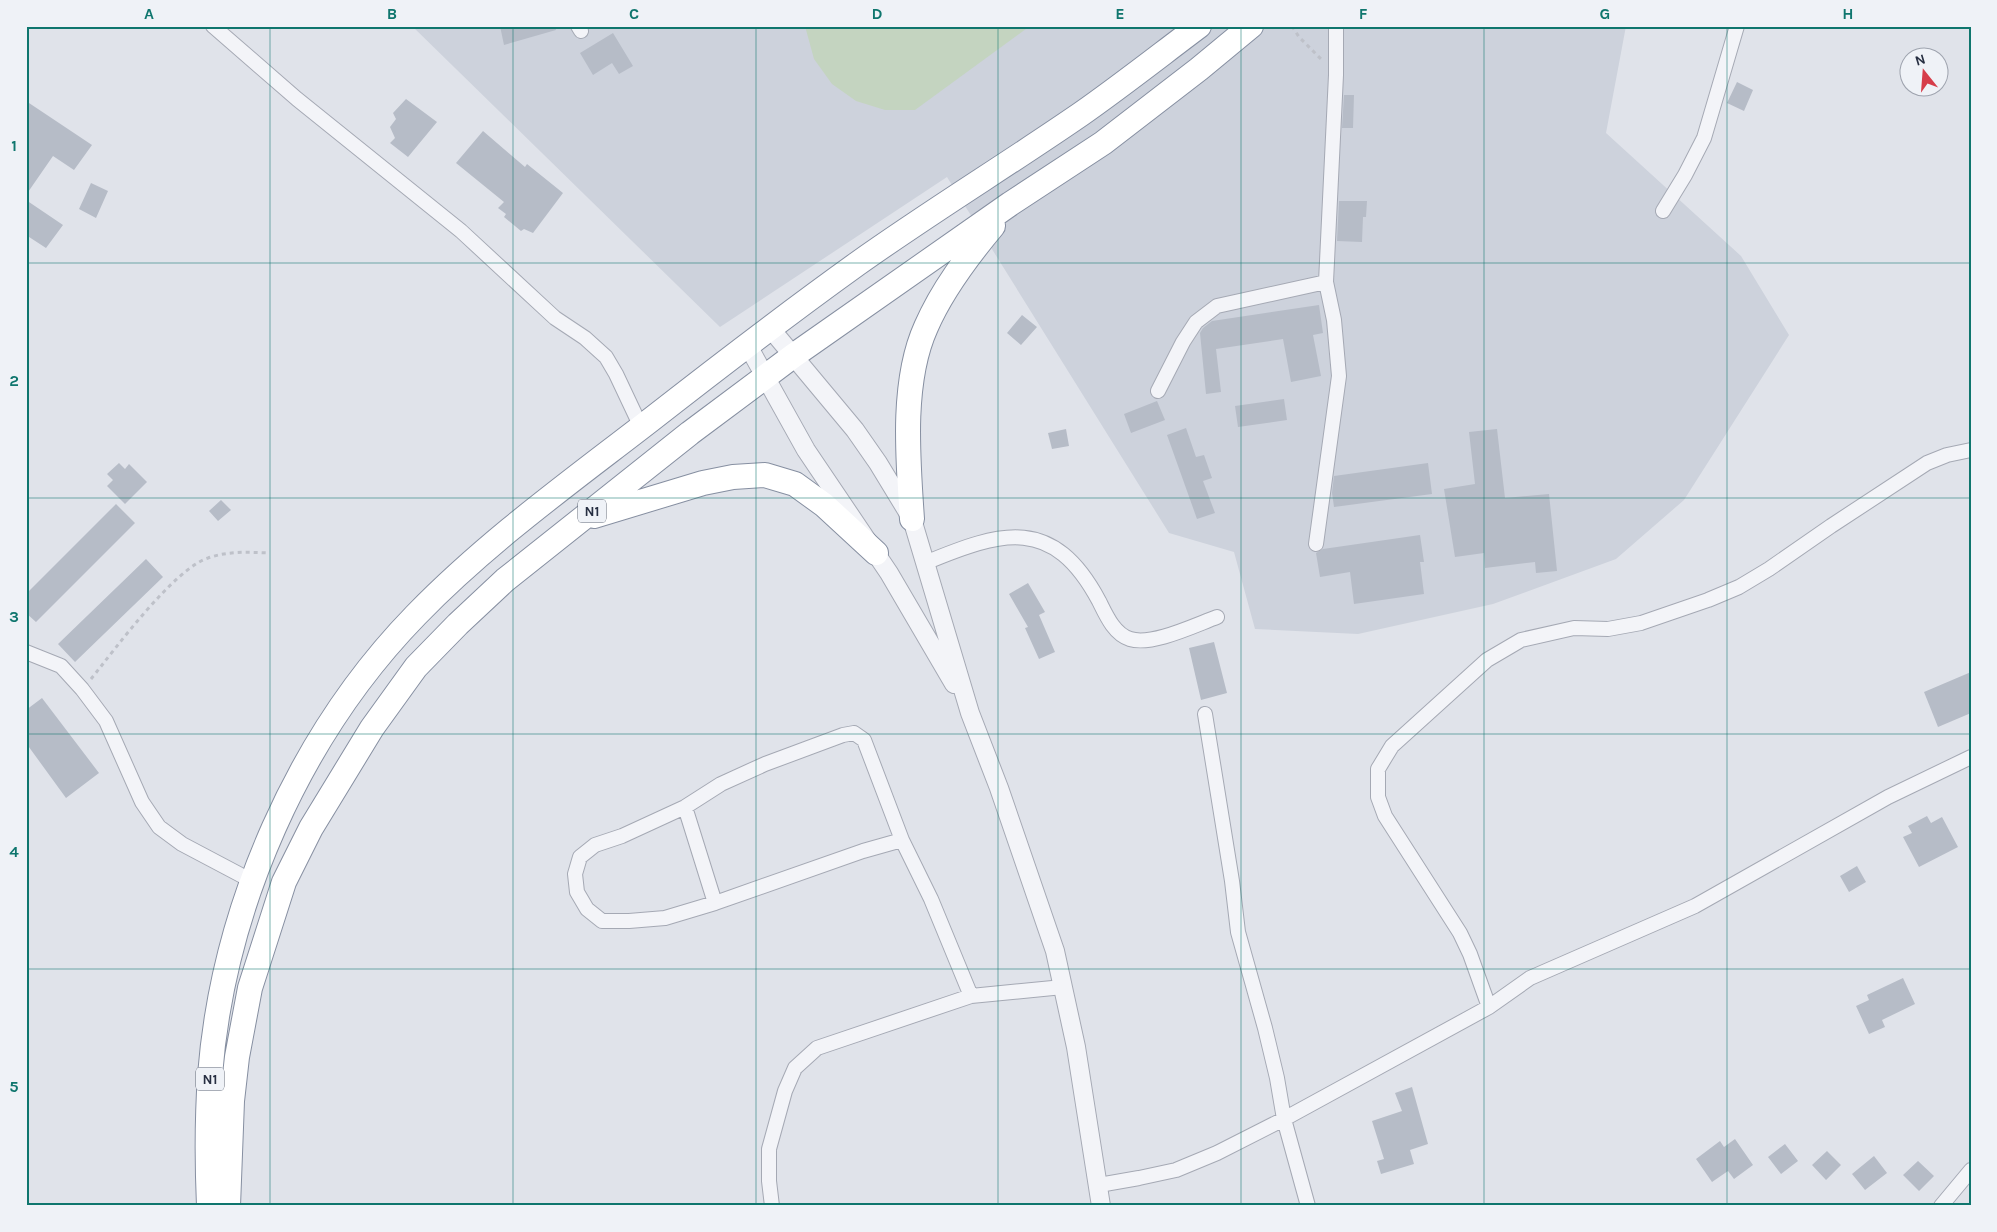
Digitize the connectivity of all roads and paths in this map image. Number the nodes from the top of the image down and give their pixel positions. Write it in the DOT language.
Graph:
graph roads {
  1 [pos="213,26"];
  2 [pos="1199,26"];
  3 [pos="1251,26"];
  4 [pos="1292,26"];
  5 [pos="1336,26"];
  6 [pos="1737,26"];
  7 [pos="1336,75"];
  8 [pos="1010,204"];
  9 [pos="1663,211"];
  10 [pos="1326,282"];
  11 [pos="770,328"];
  12 [pos="747,344"];
  13 [pos="793,356"];
  14 [pos="764,377"];
  15 [pos="1158,391"];
  16 [pos="641,427"];
  17 [pos="1971,450"];
  18 [pos="912,519"];
  19 [pos="580,520"];
  20 [pos="1316,544"];
  21 [pos="269,553"];
  22 [pos="876,553"];
  23 [pos="925,564"];
  24 [pos="1217,617"];
  25 [pos="27,653"];
  26 [pos="82,689"];
  27 [pos="970,713"];
  28 [pos="1204,714"];
  29 [pos="1971,757"];
  30 [pos="685,807"];
  31 [pos="902,840"];
  32 [pos="252,881"];
  33 [pos="715,903"];
  34 [pos="1063,987"];
  35 [pos="971,996"];
  36 [pos="1489,1007"];
  37 [pos="1284,1119"];
  38 [pos="1971,1170"];
  39 [pos="1099,1185"];
  40 [pos="208,1206"];
  41 [pos="228,1206"];
  42 [pos="772,1206"];
  43 [pos="1101,1206"];
  44 [pos="1308,1206"];
  45 [pos="1940,1206"];
  1 -- 16 [label="street"];
  2 -- 11 [label="highway, N1"];
  3 -- 8 [label="highway, N1"];
  4 -- 7 [label="path"];
  5 -- 7 [label="street"];
  6 -- 9 [label="street"];
  7 -- 10 [label="street"];
  8 -- 13 [label="highway, N1"];
  8 -- 18 [label="highway"];
  10 -- 15 [label="street"];
  10 -- 20 [label="street"];
  11 -- 12 [label="highway, N1"];
  11 -- 13 [label="street"];
  12 -- 14 [label="street"];
  12 -- 16 [label="highway, N1"];
  13 -- 14 [label="highway, N1"];
  13 -- 18 [label="street"];
  14 -- 19 [label="highway, N1"];
  14 -- 22 [label="street"];
  16 -- 32 [label="highway, N1"];
  17 -- 36 [label="street"];
  18 -- 23 [label="street"];
  19 -- 22 [label="highway"];
  19 -- 41 [label="highway, N1"];
  21 -- 26 [label="path"];
  22 -- 27 [label="street"];
  23 -- 24 [label="street"];
  23 -- 27 [label="street"];
  25 -- 26 [label="street"];
  26 -- 32 [label="street"];
  27 -- 34 [label="street"];
  28 -- 37 [label="street"];
  29 -- 36 [label="street"];
  30 -- 31 [label="street"];
  30 -- 33 [label="street"];
  30 -- 33 [label="street"];
  31 -- 33 [label="street"];
  31 -- 35 [label="street"];
  32 -- 40 [label="highway, N1"];
  34 -- 35 [label="street"];
  34 -- 39 [label="street"];
  35 -- 42 [label="street"];
  36 -- 37 [label="street"];
  37 -- 39 [label="street"];
  37 -- 44 [label="street"];
  38 -- 45 [label="street"];
  39 -- 43 [label="street"];
}
